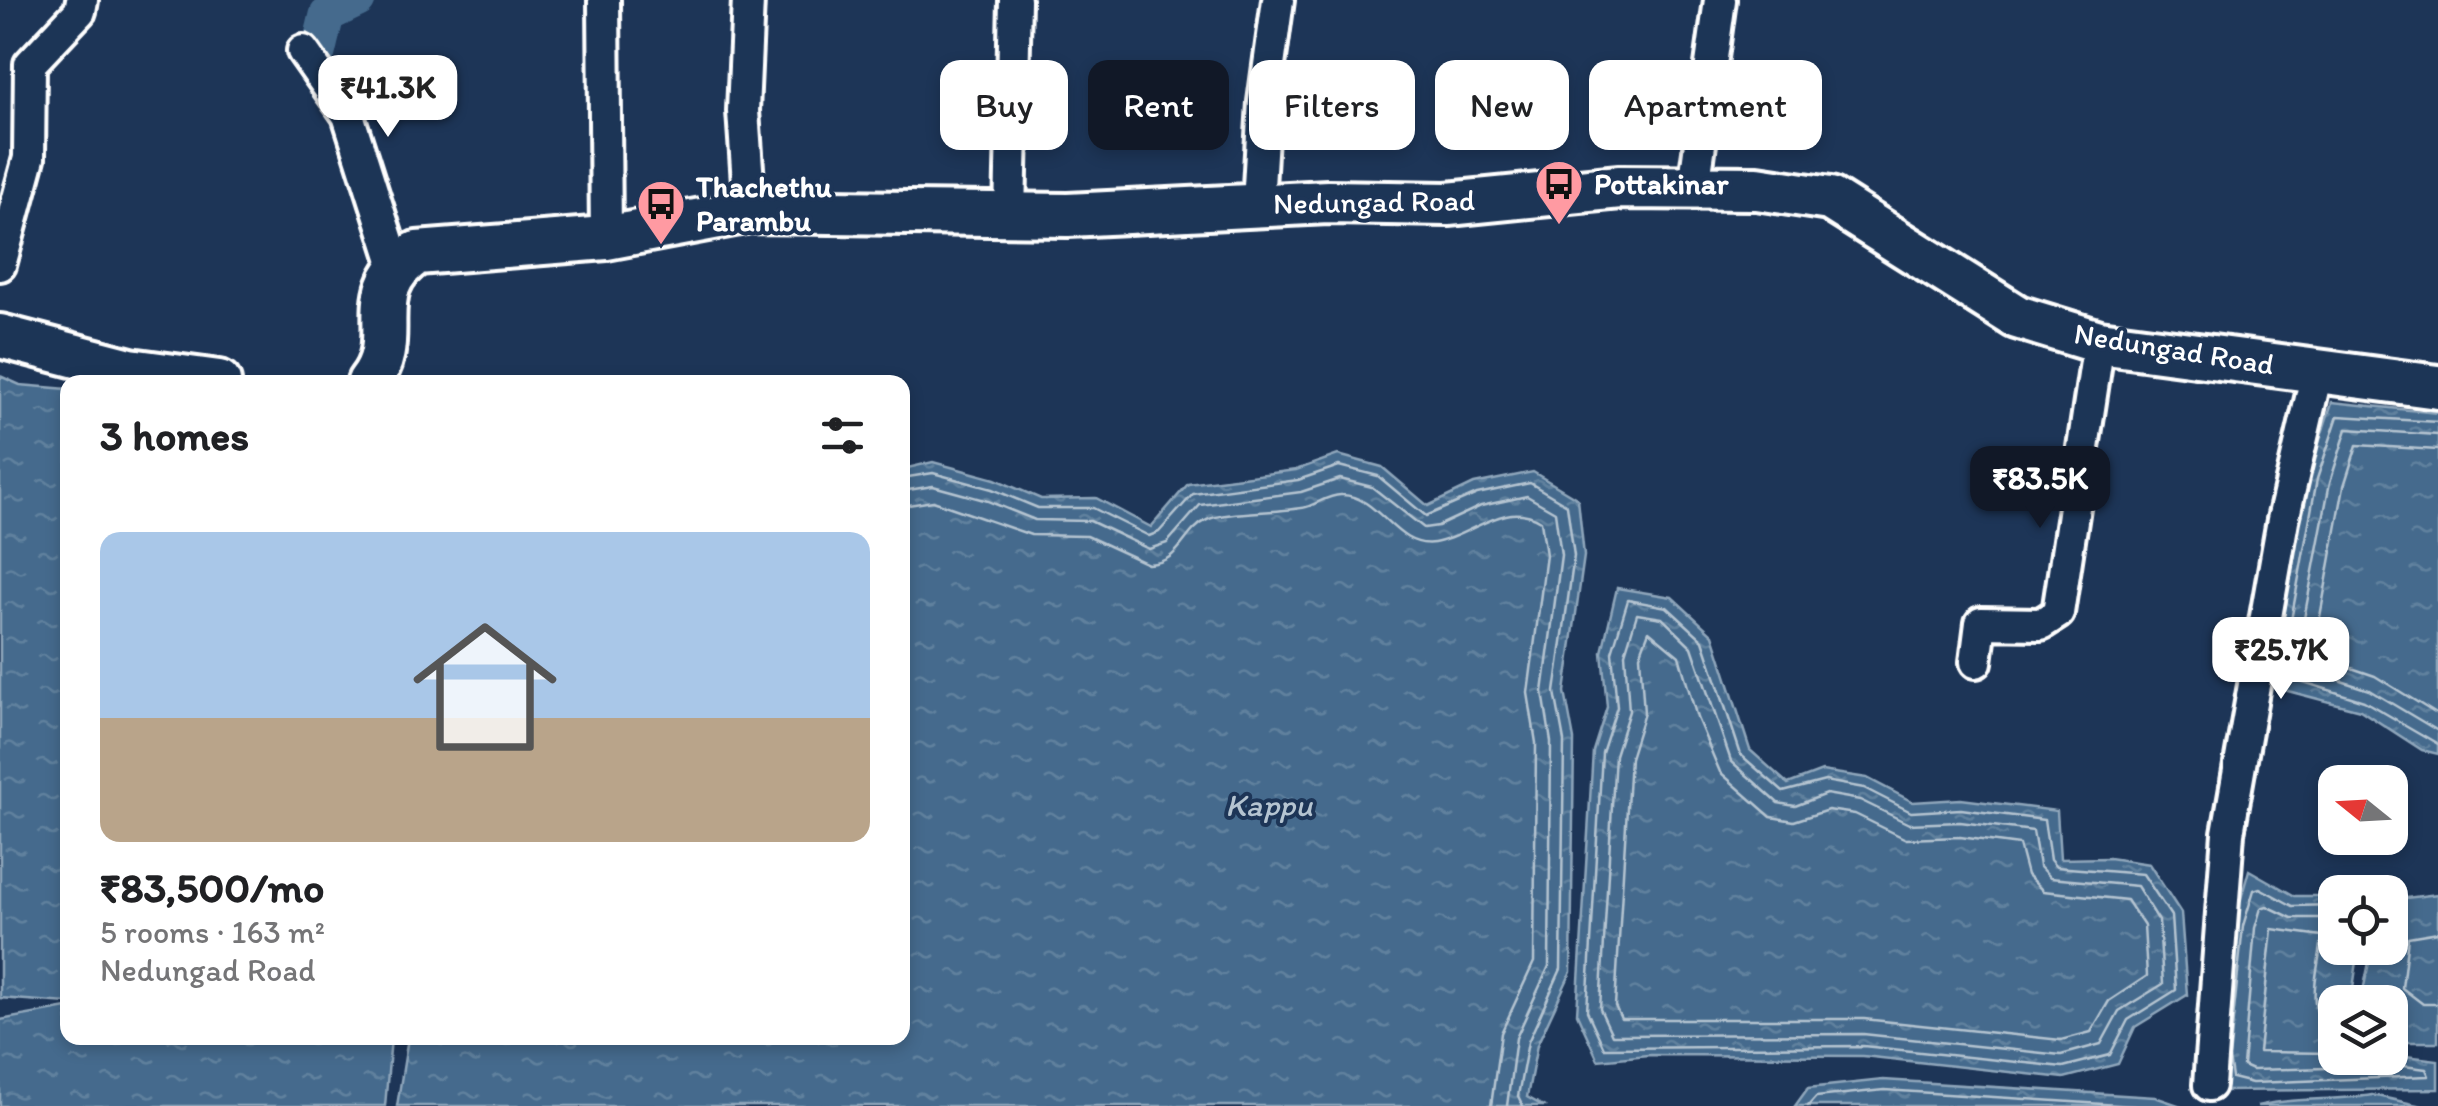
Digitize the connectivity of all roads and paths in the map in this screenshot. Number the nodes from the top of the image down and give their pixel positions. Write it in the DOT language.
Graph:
graph roads {
  1 [pos="82,0"];
  2 [pos="604,0"];
  3 [pos="748,0"];
  4 [pos="1016,0"];
  5 [pos="1278,0"];
  6 [pos="1720,0"];
  7 [pos="304,51"];
  8 [pos="1694,187"];
  9 [pos="1258,204"];
  10 [pos="750,211"];
  11 [pos="1010,214"];
  12 [pos="606,238"];
  13 [pos="0,264"];
  14 [pos="396,266"];
  15 [pos="0,336"];
  16 [pos="2100,342"];
  17 [pos="2317,372"];
  18 [pos="168,375"];
  19 [pos="374,375"];
  20 [pos="2438,387"];
  21 [pos="1976,662"];
  22 [pos="2208,1085"];
  1 -- 13 [label="street"];
  2 -- 12 [label="street"];
  3 -- 10 [label="street"];
  4 -- 11 [label="street"];
  5 -- 9 [label="street"];
  6 -- 8 [label="street"];
  7 -- 14 [label="street"];
  8 -- 9 [label="main road, Nedungad Road"];
  8 -- 16 [label="main road, Nedungad Road"];
  9 -- 11 [label="main road, Nedungad Road"];
  10 -- 11 [label="main road, Nedungad Road"];
  10 -- 12 [label="main road, Nedungad Road"];
  12 -- 14 [label="main road, Nedungad Road"];
  14 -- 19 [label="main road"];
  15 -- 18 [label="main road"];
  16 -- 17 [label="main road, Nedungad Road"];
  16 -- 21 [label="street"];
  17 -- 20 [label="main road, Nedungad Road"];
  17 -- 22 [label="street"];
}
